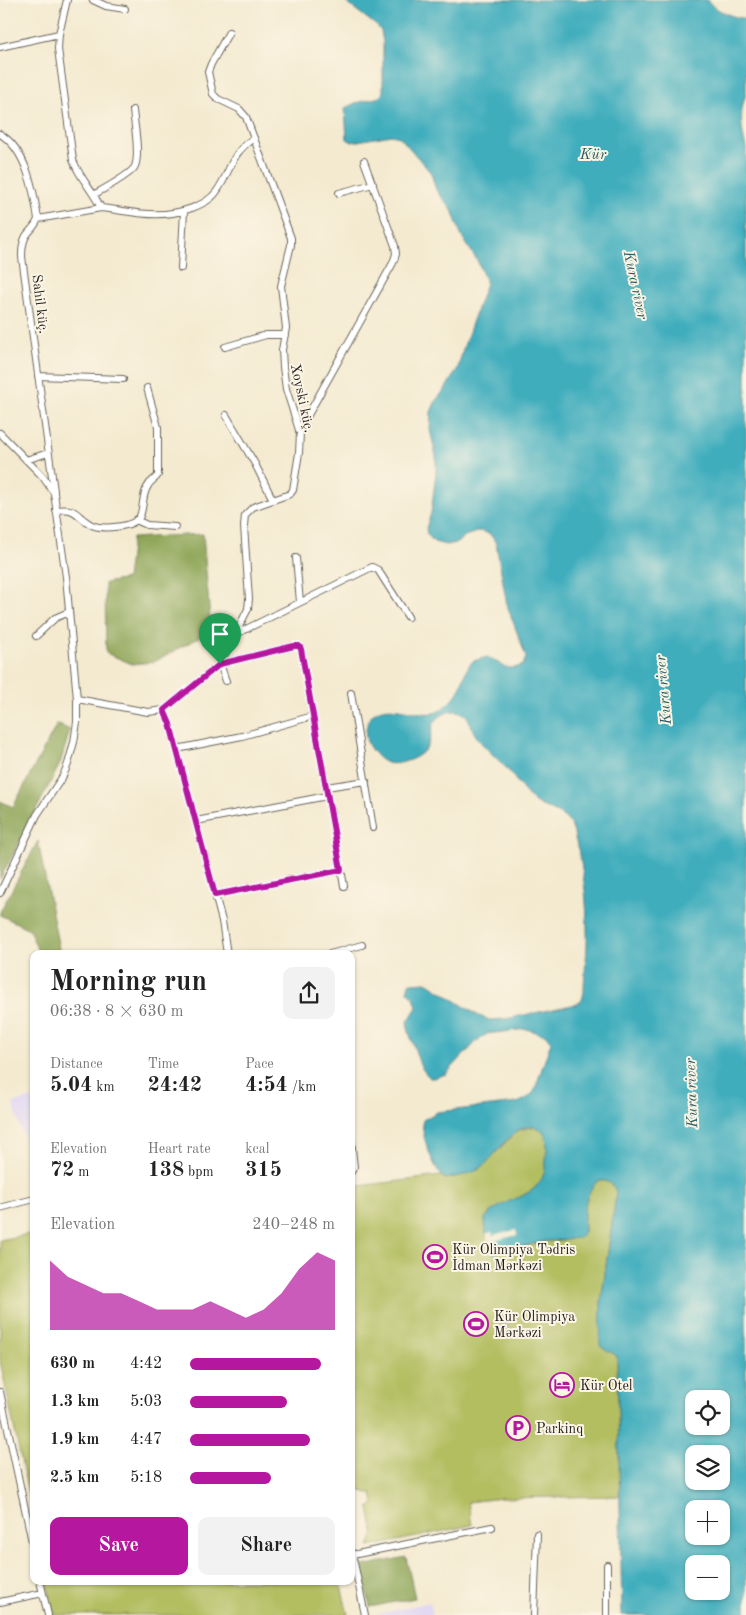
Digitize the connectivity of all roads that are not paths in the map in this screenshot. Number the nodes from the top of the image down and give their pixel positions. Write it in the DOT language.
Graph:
graph roads {
  1 [pos="67,0"];
  2 [pos="93,0"];
  3 [pos="125,9"];
  4 [pos="229,32"];
  5 [pos="59,34"];
  6 [pos="0,47"];
  7 [pos="133,110"];
  8 [pos="0,134"];
  9 [pos="254,138"];
  10 [pos="364,160"];
  11 [pos="372,184"];
  12 [pos="339,193"];
  13 [pos="95,194"];
  14 [pos="102,208"];
  15 [pos="184,211"];
  16 [pos="38,218"];
  17 [pos="181,268"];
  18 [pos="285,336"];
  19 [pos="225,347"];
  20 [pos="38,376"];
  21 [pos="123,379"];
  22 [pos="147,388"];
  23 [pos="226,415"];
  24 [pos="299,431"];
  25 [pos="0,433"];
  26 [pos="48,453"];
  27 [pos="26,460"];
  28 [pos="54,493"];
  29 [pos="273,500"];
  30 [pos="56,510"];
  31 [pos="136,520"];
  32 [pos="175,527"];
  33 [pos="296,558"];
  34 [pos="300,602"];
  35 [pos="69,612"];
  36 [pos="408,617"];
  37 [pos="236,634"];
  38 [pos="36,636"];
  39 [pos="220,664"];
  40 [pos="226,681"];
  41 [pos="351,693"];
  42 [pos="77,699"];
  43 [pos="164,710"];
  44 [pos="313,716"];
  45 [pos="177,749"];
  46 [pos="366,780"];
  47 [pos="326,787"];
  48 [pos="327,796"];
  49 [pos="196,821"];
  50 [pos="373,828"];
  51 [pos="341,870"];
  52 [pos="344,886"];
  53 [pos="0,893"];
  54 [pos="215,895"];
  55 [pos="362,946"];
  56 [pos="226,950"];
  57 [pos="346,950"];
  58 [pos="30,1199"];
  59 [pos="0,1208"];
  60 [pos="0,1392"];
  61 [pos="492,1527"];
  62 [pos="30,1533"];
  63 [pos="537,1534"];
  64 [pos="355,1552"];
  65 [pos="606,1565"];
  66 [pos="355,1567"];
  67 [pos="41,1585"];
  68 [pos="43,1593"];
  69 [pos="0,1602"];
  70 [pos="48,1615"];
  71 [pos="365,1615"];
  72 [pos="534,1615"];
  73 [pos="607,1615"];
  1 -- 5 [label="street"];
  2 -- 3 [label="street"];
  4 -- 9 [label="street, Xoyski küç."];
  5 -- 6 [label="street"];
  5 -- 13 [label="street"];
  7 -- 13 [label="street"];
  8 -- 16 [label="street"];
  9 -- 15 [label="street"];
  9 -- 18 [label="street, Xoyski küç."];
  10 -- 11 [label="street"];
  11 -- 12 [label="street"];
  11 -- 24 [label="street"];
  13 -- 14 [label="street"];
  14 -- 15 [label="street"];
  14 -- 16 [label="street"];
  15 -- 17 [label="street"];
  16 -- 20 [label="street, Sahil küç."];
  18 -- 19 [label="street"];
  18 -- 24 [label="street, Xoyski küç."];
  20 -- 21 [label="street"];
  20 -- 26 [label="street, Sahil küç."];
  22 -- 31 [label="street"];
  23 -- 29 [label="street"];
  24 -- 29 [label="street, Xoyski küç."];
  25 -- 27 [label="street"];
  26 -- 27 [label="street"];
  26 -- 28 [label="street, Sahil küç."];
  27 -- 28 [label="street"];
  28 -- 30 [label="street, Sahil küç."];
  29 -- 37 [label="street, Xoyski küç."];
  30 -- 31 [label="street"];
  30 -- 35 [label="street, Sahil küç."];
  31 -- 32 [label="street"];
  33 -- 34 [label="street"];
  34 -- 36 [label="street"];
  34 -- 37 [label="street"];
  35 -- 38 [label="street"];
  35 -- 42 [label="street, Sahil küç."];
  37 -- 39 [label="street, Xoyski küç."];
  39 -- 40 [label="street"];
  39 -- 43 [label="street, Xoyski küç."];
  39 -- 44 [label="street"];
  41 -- 46 [label="street"];
  42 -- 43 [label="street"];
  42 -- 53 [label="street, Sahil küç."];
  43 -- 45 [label="street"];
  44 -- 45 [label="street"];
  44 -- 47 [label="street"];
  45 -- 49 [label="street"];
  46 -- 47 [label="street"];
  46 -- 50 [label="street"];
  47 -- 48 [label="street"];
  48 -- 49 [label="street"];
  48 -- 51 [label="street"];
  49 -- 54 [label="street"];
  51 -- 52 [label="street"];
  51 -- 54 [label="street"];
  54 -- 56 [label="street"];
  55 -- 57 [label="street"];
  58 -- 59 [label="street"];
  60 -- 62 [label="street"];
  61 -- 64 [label="street"];
  63 -- 72 [label="street"];
  65 -- 73 [label="street"];
  66 -- 71 [label="street"];
  67 -- 68 [label="street"];
  68 -- 69 [label="street"];
  68 -- 70 [label="street"];
}
